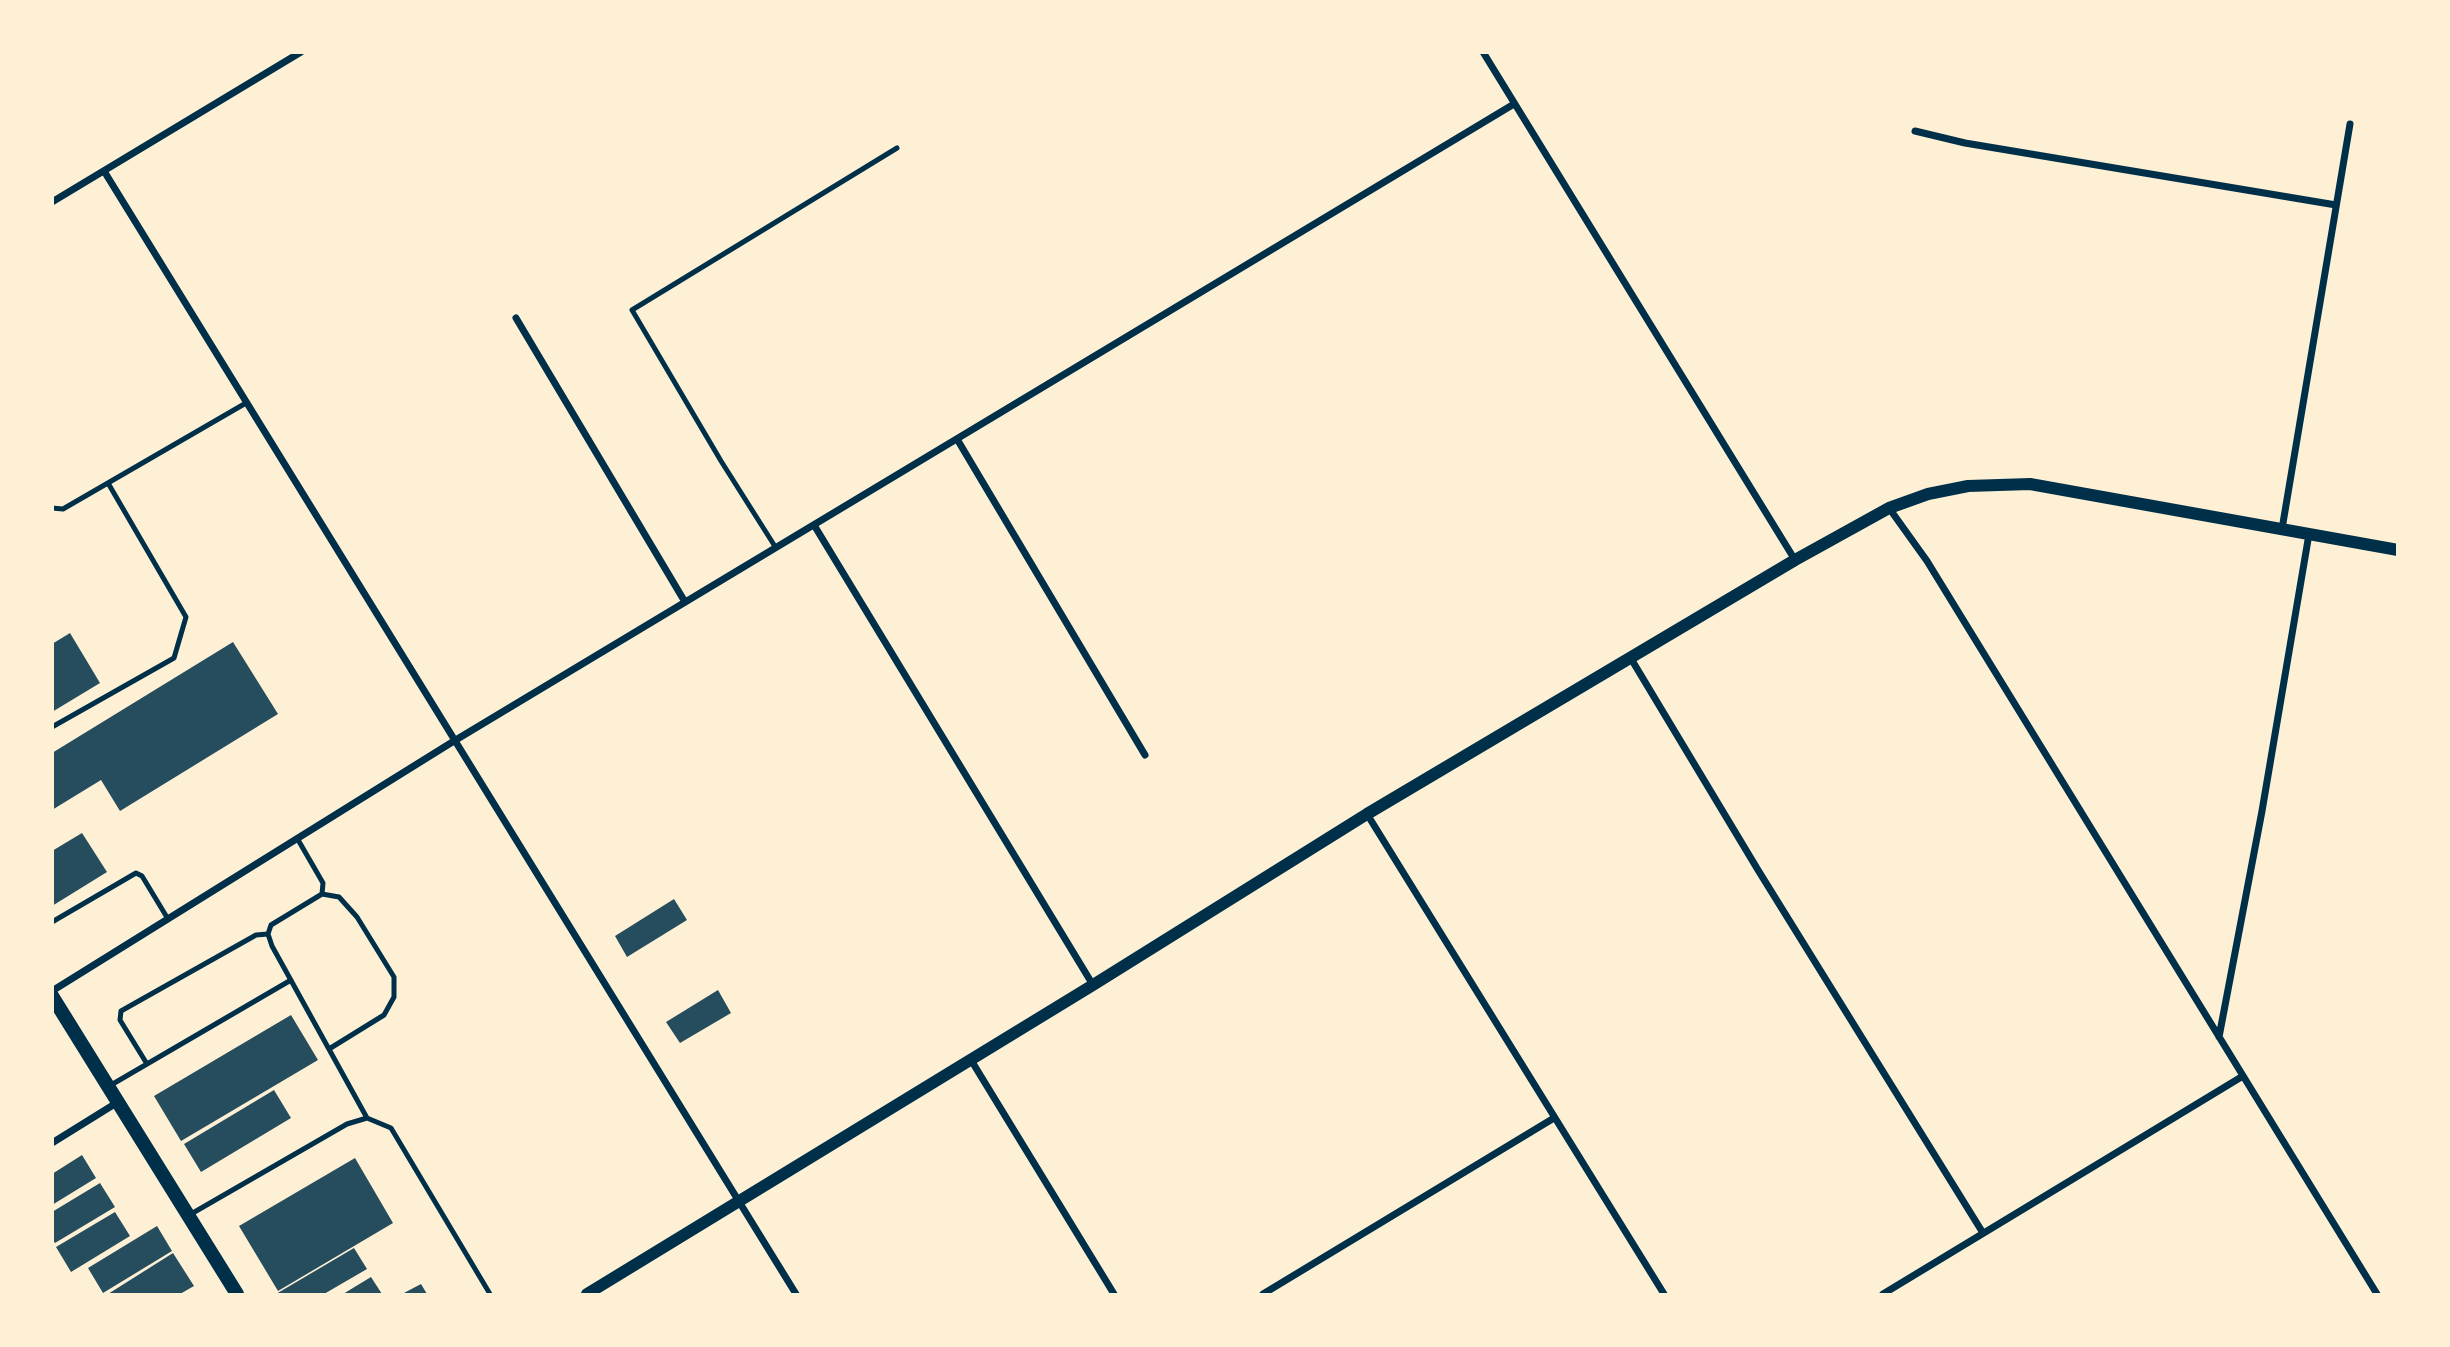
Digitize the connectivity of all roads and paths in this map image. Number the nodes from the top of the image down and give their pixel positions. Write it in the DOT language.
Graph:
graph roads {
  1 [pos="301,52"];
  2 [pos="1483,52"];
  3 [pos="1514,104"];
  4 [pos="2350,124"];
  5 [pos="1915,131"];
  6 [pos="897,148"];
  7 [pos="104,171"];
  8 [pos="52,202"];
  9 [pos="2336,205"];
  10 [pos="516,318"];
  11 [pos="246,403"];
  12 [pos="957,439"];
  13 [pos="108,483"];
  14 [pos="52,508"];
  15 [pos="1889,508"];
  16 [pos="814,525"];
  17 [pos="2282,529"];
  18 [pos="2309,534"];
  19 [pos="776,548"];
  20 [pos="2398,550"];
  21 [pos="1795,560"];
  22 [pos="685,602"];
  23 [pos="1630,657"];
  24 [pos="52,727"];
  25 [pos="454,741"];
  26 [pos="1145,755"];
  27 [pos="1367,814"];
  28 [pos="297,838"];
  29 [pos="322,894"];
  30 [pos="168,919"];
  31 [pos="52,922"];
  32 [pos="268,934"];
  33 [pos="291,981"];
  34 [pos="1093,985"];
  35 [pos="52,994"];
  36 [pos="2219,1037"];
  37 [pos="329,1049"];
  38 [pos="971,1060"];
  39 [pos="147,1064"];
  40 [pos="2243,1076"];
  41 [pos="108,1086"];
  42 [pos="118,1102"];
  43 [pos="367,1118"];
  44 [pos="1554,1118"];
  45 [pos="52,1143"];
  46 [pos="739,1202"];
  47 [pos="188,1216"];
  48 [pos="1983,1233"];
  49 [pos="237,1294"];
  50 [pos="490,1294"];
  51 [pos="587,1294"];
  52 [pos="796,1294"];
  53 [pos="1114,1294"];
  54 [pos="1263,1294"];
  55 [pos="1664,1294"];
  56 [pos="1883,1294"];
  57 [pos="2377,1294"];
  1 -- 7 [label="street"];
  2 -- 3 [label="street"];
  3 -- 12 [label="street"];
  3 -- 21 [label="street"];
  4 -- 9 [label="street"];
  5 -- 9 [label="street"];
  6 -- 19 [label="lane"];
  7 -- 8 [label="street"];
  7 -- 11 [label="street"];
  9 -- 17 [label="street"];
  10 -- 22 [label="street"];
  11 -- 13 [label="lane"];
  11 -- 25 [label="street"];
  12 -- 16 [label="street"];
  12 -- 26 [label="street"];
  13 -- 14 [label="lane"];
  13 -- 24 [label="lane"];
  15 -- 17 [label="street"];
  15 -- 21 [label="street"];
  15 -- 36 [label="street"];
  16 -- 19 [label="street"];
  16 -- 34 [label="street"];
  17 -- 18 [label="street"];
  18 -- 20 [label="street"];
  18 -- 36 [label="street"];
  19 -- 22 [label="street"];
  21 -- 23 [label="street"];
  22 -- 25 [label="street"];
  23 -- 27 [label="street"];
  23 -- 48 [label="street"];
  25 -- 28 [label="street"];
  25 -- 46 [label="street"];
  27 -- 34 [label="street"];
  27 -- 44 [label="street"];
  28 -- 29 [label="lane"];
  28 -- 30 [label="street"];
  29 -- 32 [label="lane"];
  29 -- 37 [label="lane"];
  30 -- 31 [label="lane"];
  30 -- 35 [label="street"];
  32 -- 33 [label="lane"];
  32 -- 39 [label="lane"];
  33 -- 37 [label="lane"];
  33 -- 39 [label="lane"];
  34 -- 38 [label="street"];
  35 -- 41 [label="main road"];
  36 -- 40 [label="street"];
  37 -- 43 [label="lane"];
  38 -- 46 [label="street"];
  38 -- 53 [label="street"];
  39 -- 41 [label="lane"];
  40 -- 48 [label="street"];
  40 -- 57 [label="street"];
  41 -- 42 [label="main road"];
  42 -- 45 [label="street"];
  42 -- 47 [label="main road"];
  43 -- 47 [label="lane"];
  43 -- 50 [label="lane"];
  44 -- 54 [label="street"];
  44 -- 55 [label="street"];
  46 -- 51 [label="street"];
  46 -- 52 [label="street"];
  47 -- 49 [label="main road"];
  48 -- 56 [label="street"];
}
